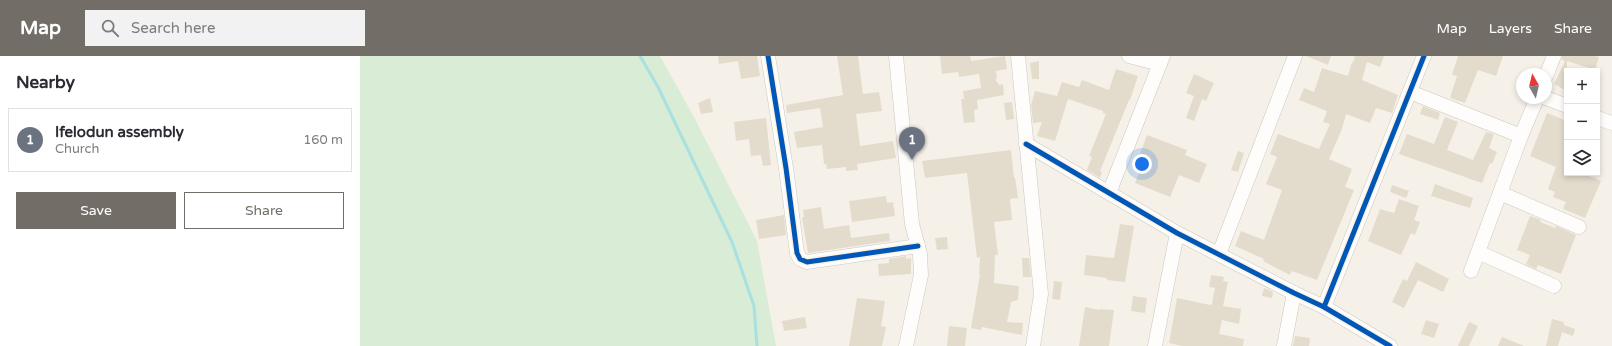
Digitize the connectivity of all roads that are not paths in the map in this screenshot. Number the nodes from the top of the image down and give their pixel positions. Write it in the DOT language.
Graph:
graph roads {
  1 [pos="768,56"];
  2 [pos="896,56"];
  3 [pos="1018,56"];
  4 [pos="1129,56"];
  5 [pos="1295,56"];
  6 [pos="1424,56"];
  7 [pos="1554,56"];
  8 [pos="1162,60"];
  9 [pos="1549,68"];
  10 [pos="1410,92"];
  11 [pos="1552,100"];
  12 [pos="1534,104"];
  13 [pos="1564,105"];
  14 [pos="1600,119"];
  15 [pos="1612,124"];
  16 [pos="1521,136"];
  17 [pos="1026,144"];
  18 [pos="1500,192"];
  19 [pos="1109,193"];
  20 [pos="1579,227"];
  21 [pos="1177,232"];
  22 [pos="918,246"];
  23 [pos="1478,252"];
  24 [pos="1219,254"];
  25 [pos="1470,271"];
  26 [pos="1554,286"];
  27 [pos="1294,293"];
  28 [pos="1324,307"];
  29 [pos="906,346"];
  30 [pos="1033,346"];
  31 [pos="1155,346"];
  32 [pos="1284,346"];
  33 [pos="1390,346"];
  1 -- 22 [label="street"];
  2 -- 22 [label="street"];
  3 -- 17 [label="street"];
  4 -- 8 [label="street"];
  5 -- 24 [label="street"];
  6 -- 10 [label="street"];
  7 -- 9 [label="street"];
  8 -- 19 [label="street"];
  10 -- 16 [label="street"];
  10 -- 28 [label="street"];
  11 -- 13 [label="street"];
  12 -- 16 [label="street"];
  14 -- 15 [label="street"];
  16 -- 18 [label="street"];
  17 -- 19 [label="street"];
  17 -- 30 [label="street"];
  18 -- 20 [label="street"];
  18 -- 23 [label="street"];
  19 -- 21 [label="street"];
  21 -- 24 [label="street"];
  21 -- 31 [label="street"];
  22 -- 29 [label="street"];
  23 -- 25 [label="street"];
  23 -- 26 [label="street"];
  24 -- 27 [label="street"];
  27 -- 28 [label="street"];
  27 -- 32 [label="street"];
  28 -- 33 [label="street"];
}
